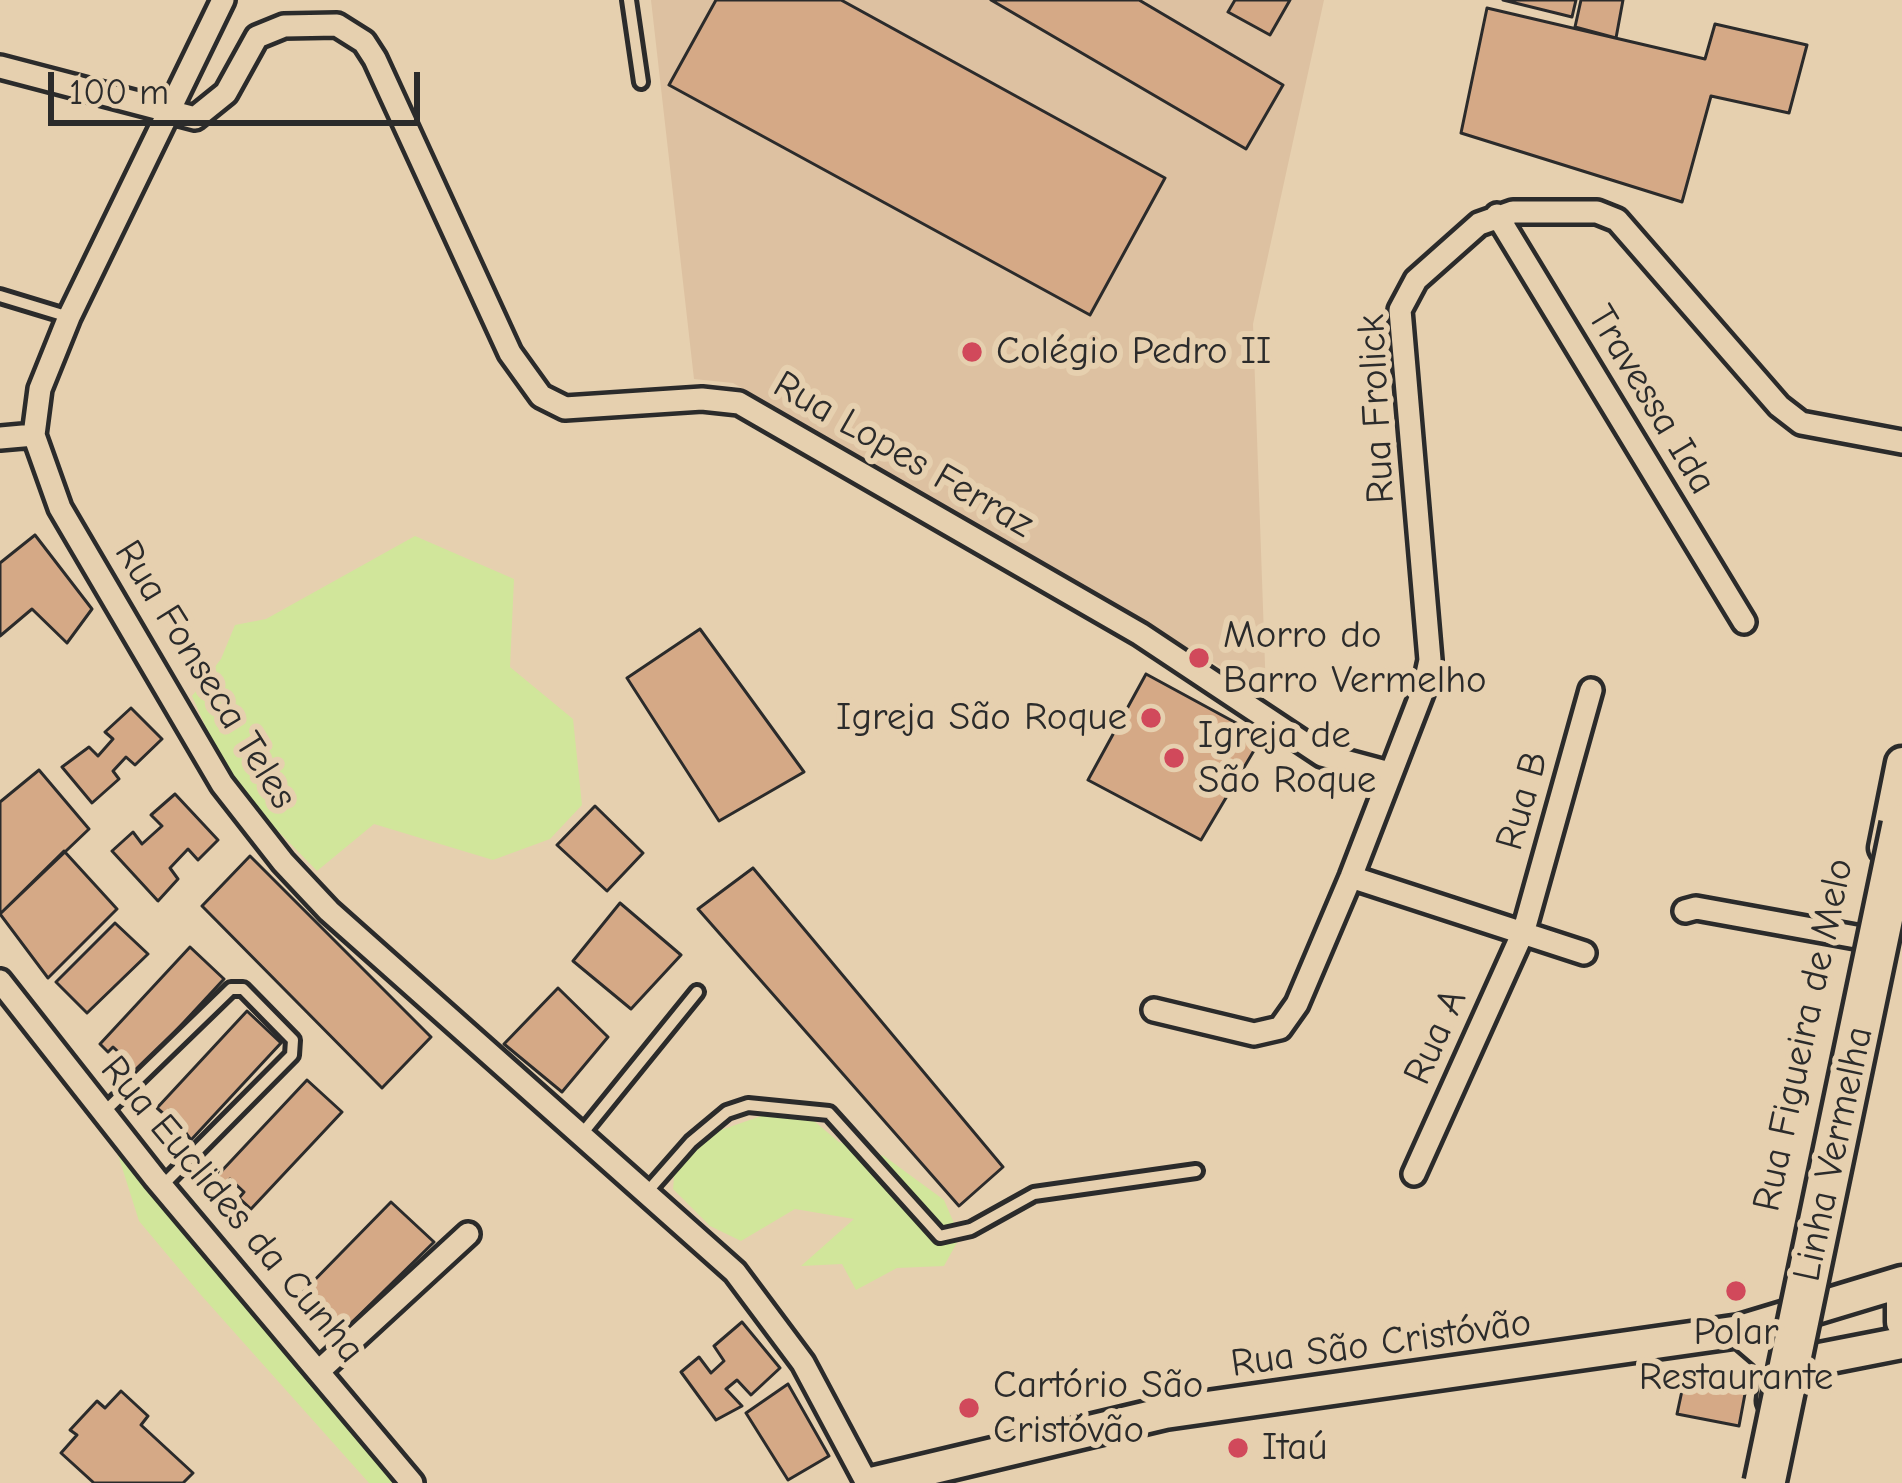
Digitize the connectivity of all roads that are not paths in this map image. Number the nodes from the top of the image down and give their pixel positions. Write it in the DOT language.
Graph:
graph roads {
  1 [pos="223,0"];
  2 [pos="629,0"];
  3 [pos="0,67"];
  4 [pos="641,82"];
  5 [pos="167,114"];
  6 [pos="1497,215"];
  7 [pos="0,296"];
  8 [pos="69,317"];
  9 [pos="34,435"];
  10 [pos="0,438"];
  11 [pos="1902,442"];
  12 [pos="1744,622"];
  13 [pos="1591,690"];
  14 [pos="1902,763"];
  15 [pos="1389,773"];
  16 [pos="1902,825"];
  17 [pos="1902,841"];
  18 [pos="1352,877"];
  19 [pos="1685,911"];
  20 [pos="1524,930"];
  21 [pos="1867,939"];
  22 [pos="1584,953"];
  23 [pos="0,981"];
  24 [pos="697,992"];
  25 [pos="1154,1010"];
  26 [pos="103,1113"];
  27 [pos="581,1135"];
  28 [pos="1196,1171"];
  29 [pos="1414,1174"];
  30 [pos="162,1186"];
  31 [pos="647,1192"];
  32 [pos="468,1234"];
  33 [pos="1902,1282"];
  34 [pos="1902,1293"];
  35 [pos="1771,1319"];
  36 [pos="1902,1322"];
  37 [pos="1740,1331"];
  38 [pos="1902,1342"];
  39 [pos="319,1371"];
  40 [pos="1776,1388"];
  41 [pos="412,1483"];
  42 [pos="869,1483"];
  43 [pos="1764,1483"];
  1 -- 5 [label="street"];
  2 -- 4 [label="lane"];
  3 -- 5 [label="street"];
  5 -- 8 [label="street"];
  5 -- 15 [label="street, Rua Lopes Ferraz"];
  6 -- 11 [label="street"];
  6 -- 12 [label="street, Travessa Ida"];
  6 -- 15 [label="street, Rua Frolick"];
  7 -- 8 [label="lane"];
  8 -- 9 [label="street"];
  9 -- 10 [label="street"];
  9 -- 27 [label="street, Rua Fonseca Teles"];
  13 -- 20 [label="street, Rua B"];
  14 -- 21 [label="street, Rua Figueira de Melo"];
  15 -- 18 [label="street, Rua Frolick"];
  16 -- 43 [label="highway, Linha Vermelha, bridge"];
  17 -- 43 [label="highway, Linha Vermelha, bridge"];
  18 -- 20 [label="street"];
  18 -- 25 [label="street, Rua Frolick"];
  19 -- 21 [label="street"];
  20 -- 22 [label="street"];
  20 -- 29 [label="street, Rua A"];
  21 -- 35 [label="street, Rua Figueira de Melo"];
  23 -- 26 [label="street, Rua Euclides da Cunha"];
  24 -- 27 [label="lane"];
  26 -- 30 [label="street, Rua Euclides da Cunha"];
  26 -- 30 [label="lane"];
  27 -- 31 [label="street, Rua Fonseca Teles"];
  28 -- 31 [label="lane"];
  30 -- 39 [label="street, Rua Euclides da Cunha"];
  31 -- 42 [label="street, Rua Fonseca Teles"];
  32 -- 39 [label="street"];
  33 -- 35 [label="street, Rua São Cristóvão"];
  34 -- 36 [label="street"];
  35 -- 37 [label="street, Rua São Cristóvão"];
  37 -- 40 [label="street"];
  37 -- 42 [label="street, Rua São Cristóvão"];
  38 -- 40 [label="street"];
  39 -- 41 [label="street, Rua Euclides da Cunha"];
  40 -- 43 [label="street"];
}
